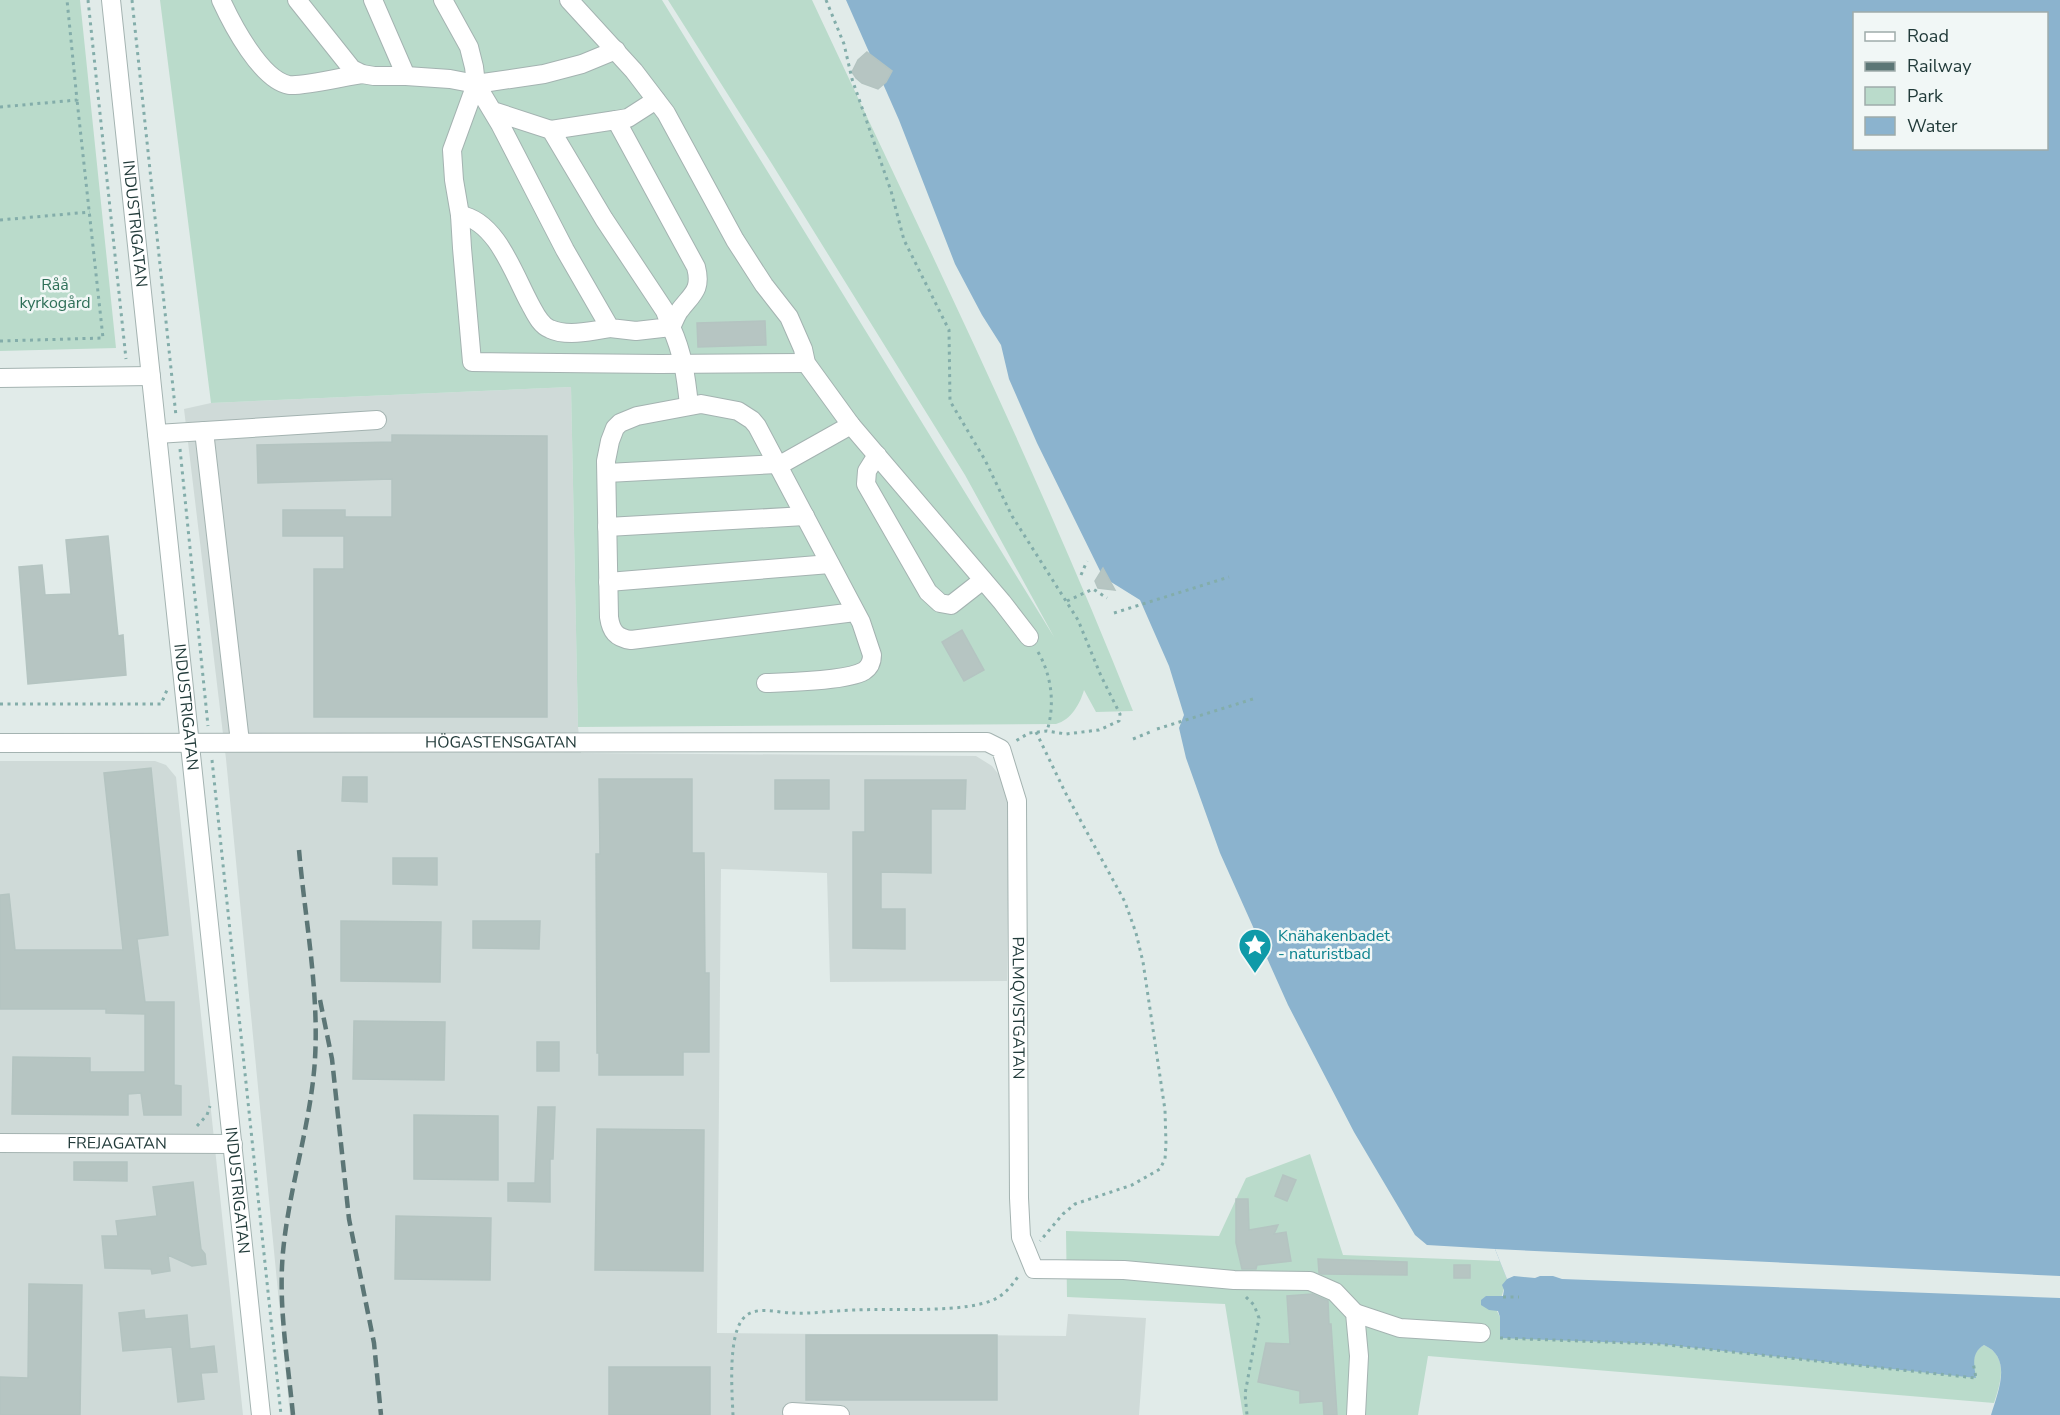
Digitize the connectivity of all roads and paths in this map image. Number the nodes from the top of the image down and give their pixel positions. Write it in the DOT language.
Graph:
graph roads {
  1 [pos="67,0"];
  2 [pos="88,0"];
  3 [pos="111,0"];
  4 [pos="132,0"];
  5 [pos="221,0"];
  6 [pos="297,0"];
  7 [pos="373,0"];
  8 [pos="443,0"];
  9 [pos="569,0"];
  10 [pos="826,0"];
  11 [pos="615,50"];
  12 [pos="362,74"];
  13 [pos="406,76"];
  14 [pos="476,84"];
  15 [pos="77,100"];
  16 [pos="656,100"];
  17 [pos="0,107"];
  18 [pos="493,111"];
  19 [pos="616,120"];
  20 [pos="551,130"];
  21 [pos="90,212"];
  22 [pos="460,215"];
  23 [pos="0,220"];
  24 [pos="671,327"];
  25 [pos="610,328"];
  26 [pos="0,341"];
  27 [pos="806,363"];
  28 [pos="684,364"];
  29 [pos="128,376"];
  30 [pos="151,376"];
  31 [pos="0,378"];
  32 [pos="689,405"];
  33 [pos="377,420"];
  34 [pos="851,425"];
  35 [pos="204,431"];
  36 [pos="178,433"];
  37 [pos="158,434"];
  38 [pos="877,455"];
  39 [pos="778,465"];
  40 [pos="607,473"];
  41 [pos="805,516"];
  42 [pos="608,527"];
  43 [pos="1087,561"];
  44 [pos="830,564"];
  45 [pos="1082,574"];
  46 [pos="1229,577"];
  47 [pos="983,580"];
  48 [pos="608,582"];
  49 [pos="1107,598"];
  50 [pos="1067,601"];
  51 [pos="855,612"];
  52 [pos="1114,613"];
  53 [pos="1029,637"];
  54 [pos="766,683"];
  55 [pos="168,688"];
  56 [pos="1252,699"];
  57 [pos="0,704"];
  58 [pos="1157,729"];
  59 [pos="1047,731"];
  60 [pos="1149,732"];
  61 [pos="1132,739"];
  62 [pos="240,741"];
  63 [pos="191,742"];
  64 [pos="210,742"];
  65 [pos="0,743"];
  66 [pos="1001,749"];
  67 [pos="210,1100"];
  68 [pos="0,1143"];
  69 [pos="196,1144"];
  70 [pos="233,1144"];
  71 [pos="1224,1279"];
  72 [pos="1503,1297"];
  73 [pos="1519,1297"];
  74 [pos="1355,1313"];
  75 [pos="1481,1333"];
  76 [pos="1500,1338"];
  77 [pos="1973,1362"];
  78 [pos="792,1412"];
  79 [pos="261,1415"];
  80 [pos="281,1415"];
  81 [pos="840,1415"];
  82 [pos="1247,1415"];
  83 [pos="1356,1415"];
  1 -- 15 [label="path"];
  2 -- 29 [label="path"];
  3 -- 30 [label="street, INDUSTRIGATAN"];
  4 -- 36 [label="path"];
  5 -- 12 [label="street"];
  6 -- 12 [label="street"];
  7 -- 13 [label="street"];
  8 -- 14 [label="street"];
  9 -- 11 [label="street"];
  10 -- 50 [label="path"];
  11 -- 14 [label="street"];
  11 -- 16 [label="street"];
  12 -- 13 [label="street"];
  13 -- 14 [label="street"];
  14 -- 18 [label="street"];
  14 -- 22 [label="street"];
  15 -- 17 [label="path"];
  15 -- 21 [label="path"];
  16 -- 19 [label="street"];
  16 -- 27 [label="street"];
  18 -- 20 [label="street"];
  18 -- 25 [label="street"];
  19 -- 20 [label="street"];
  19 -- 24 [label="street"];
  20 -- 24 [label="street"];
  21 -- 23 [label="path"];
  21 -- 26 [label="path"];
  22 -- 25 [label="street"];
  22 -- 28 [label="street"];
  24 -- 25 [label="street"];
  24 -- 28 [label="street"];
  27 -- 28 [label="street"];
  27 -- 34 [label="street"];
  28 -- 32 [label="street"];
  29 -- 30 [label="street"];
  29 -- 31 [label="street"];
  30 -- 37 [label="street, INDUSTRIGATAN"];
  32 -- 39 [label="street"];
  32 -- 40 [label="street"];
  33 -- 35 [label="street"];
  34 -- 38 [label="street"];
  34 -- 39 [label="street"];
  35 -- 36 [label="street"];
  35 -- 62 [label="street"];
  36 -- 37 [label="street"];
  36 -- 64 [label="path"];
  37 -- 63 [label="street, INDUSTRIGATAN"];
  38 -- 47 [label="street"];
  38 -- 47 [label="street"];
  39 -- 40 [label="street"];
  39 -- 41 [label="street"];
  40 -- 42 [label="street"];
  41 -- 42 [label="street"];
  41 -- 44 [label="street"];
  42 -- 48 [label="street"];
  43 -- 45 [label="path"];
  44 -- 48 [label="street"];
  44 -- 51 [label="street"];
  46 -- 52 [label="path"];
  47 -- 53 [label="street"];
  48 -- 51 [label="street"];
  49 -- 50 [label="path"];
  50 -- 59 [label="path"];
  51 -- 54 [label="street"];
  53 -- 59 [label="path"];
  55 -- 57 [label="path"];
  56 -- 58 [label="path"];
  59 -- 66 [label="path"];
  60 -- 61 [label="path"];
  62 -- 64 [label="street, HÖGASTENSGATAN"];
  62 -- 66 [label="street, HÖGASTENSGATAN"];
  63 -- 64 [label="street, HÖGASTENSGATAN"];
  63 -- 65 [label="street, HÖGASTENSGATAN"];
  63 -- 70 [label="street, INDUSTRIGATAN"];
  64 -- 80 [label="path"];
  66 -- 71 [label="street, PALMQVISTGATAN"];
  67 -- 69 [label="path"];
  68 -- 69 [label="street, FREJAGATAN"];
  69 -- 70 [label="street, FREJAGATAN"];
  70 -- 79 [label="street, INDUSTRIGATAN"];
  71 -- 74 [label="street"];
  71 -- 82 [label="path"];
  72 -- 73 [label="path"];
  74 -- 75 [label="street"];
  74 -- 83 [label="street"];
  76 -- 77 [label="path"];
  78 -- 81 [label="street"];
}
